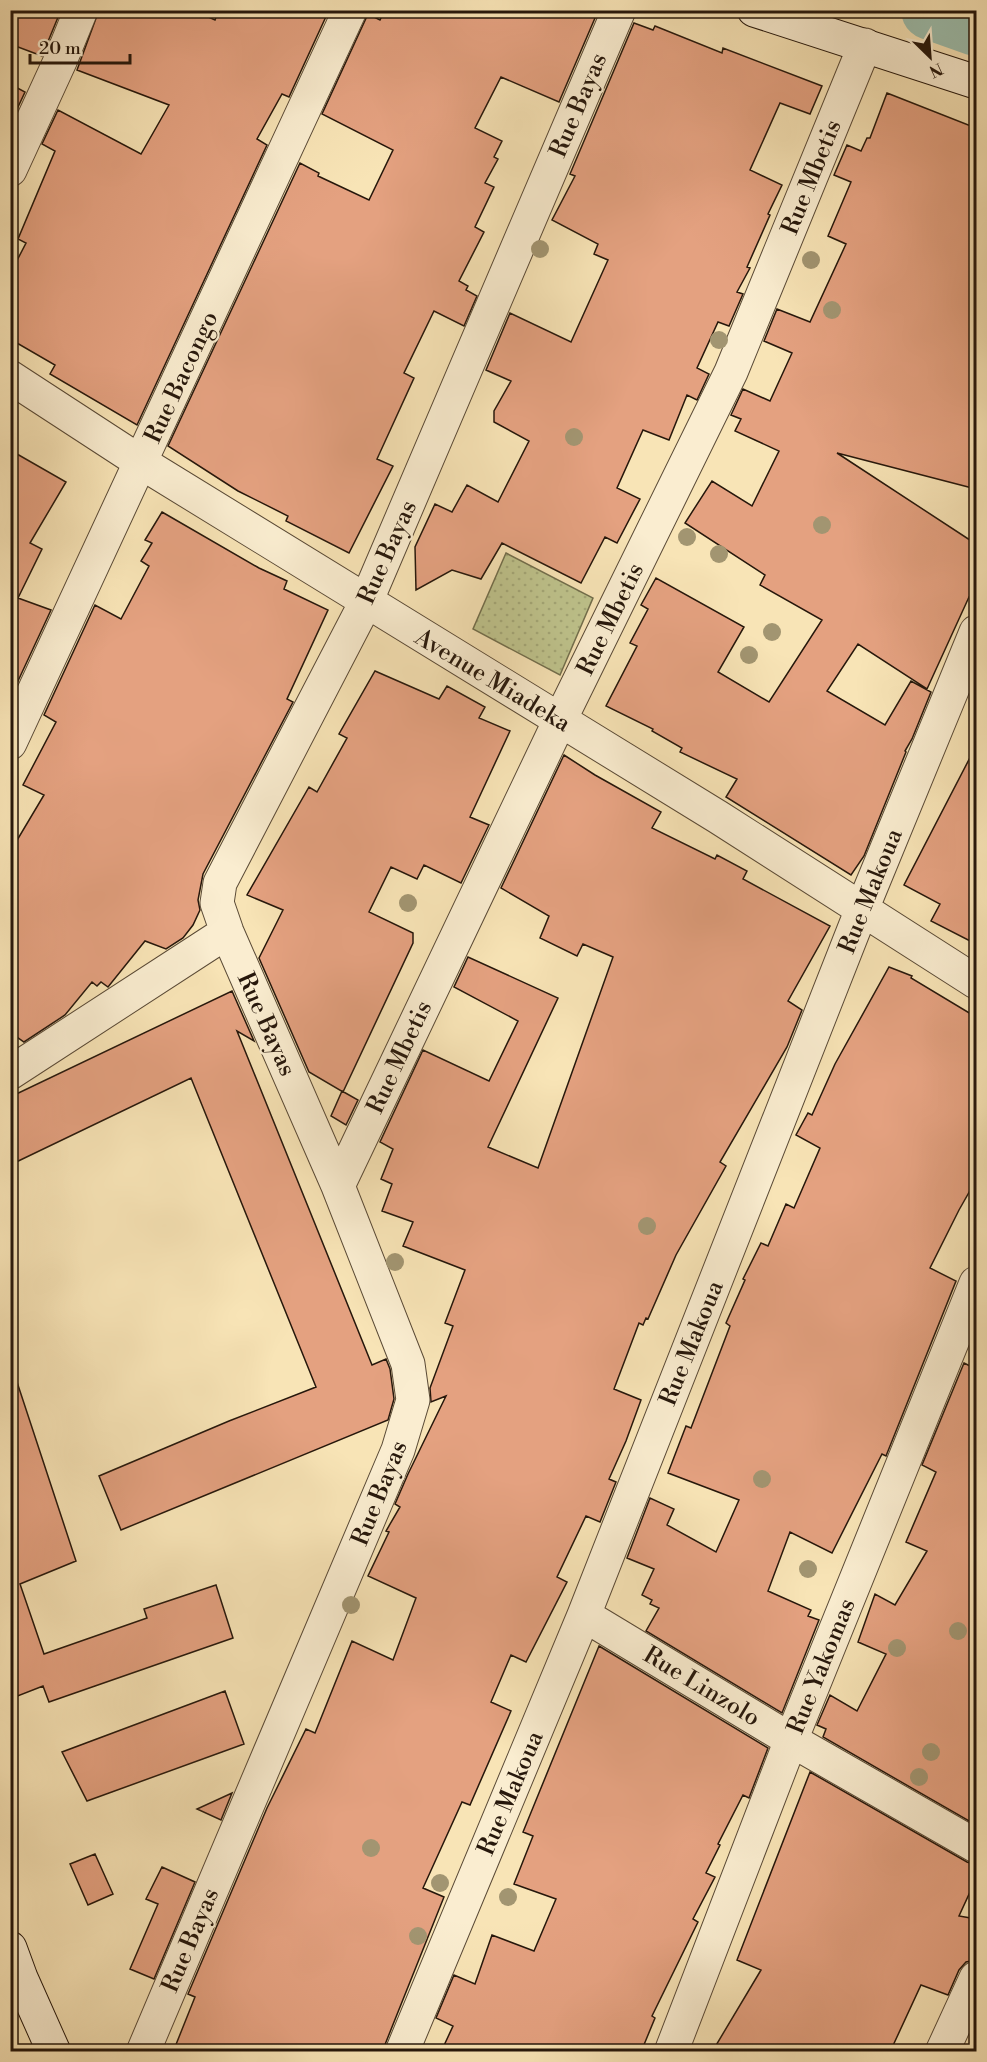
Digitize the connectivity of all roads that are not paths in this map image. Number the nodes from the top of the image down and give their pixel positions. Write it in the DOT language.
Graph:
graph roads {
  1 [pos="81,10"];
  2 [pos="350,10"];
  3 [pos="618,10"];
  4 [pos="754,10"];
  5 [pos="865,45"];
  6 [pos="976,82"];
  7 [pos="10,171"];
  8 [pos="10,377"];
  9 [pos="142,463"];
  10 [pos="366,602"];
  11 [pos="976,632"];
  12 [pos="560,720"];
  13 [pos="10,743"];
  14 [pos="862,909"];
  15 [pos="226,932"];
  16 [pos="976,982"];
  17 [pos="10,1073"];
  18 [pos="338,1186"];
  19 [pos="976,1283"];
  20 [pos="584,1615"];
  21 [pos="790,1740"];
  22 [pos="976,1846"];
  23 [pos="10,1948"];
  24 [pos="976,1978"];
  25 [pos="54,2052"];
  26 [pos="143,2052"];
  27 [pos="402,2052"];
  28 [pos="671,2052"];
  29 [pos="942,2052"];
  1 -- 7 [label="street"];
  2 -- 9 [label="street, Rue Bacongo"];
  3 -- 10 [label="street, Rue Bayas"];
  4 -- 5 [label="street"];
  5 -- 6 [label="street"];
  5 -- 12 [label="street, Rue Mbetis"];
  8 -- 9 [label="street, Avenue Miadeka"];
  9 -- 10 [label="street, Avenue Miadeka"];
  9 -- 13 [label="street, Rue Bacongo"];
  10 -- 12 [label="street, Avenue Miadeka"];
  10 -- 15 [label="street, Rue Bayas"];
  11 -- 14 [label="street, Rue Makoua"];
  12 -- 14 [label="street, Avenue Miadeka"];
  12 -- 18 [label="street, Rue Mbetis"];
  14 -- 16 [label="street, Avenue Miadeka"];
  14 -- 20 [label="street, Rue Makoua"];
  15 -- 17 [label="street"];
  15 -- 18 [label="street, Rue Bayas"];
  18 -- 26 [label="street, Rue Bayas"];
  19 -- 21 [label="street, Rue Yakomas"];
  20 -- 21 [label="street, Rue Linzolo"];
  20 -- 27 [label="street, Rue Makoua"];
  21 -- 22 [label="street, Rue Linzolo"];
  21 -- 28 [label="street, Rue Yakomas"];
  23 -- 25 [label="street"];
  24 -- 29 [label="street"];
}
